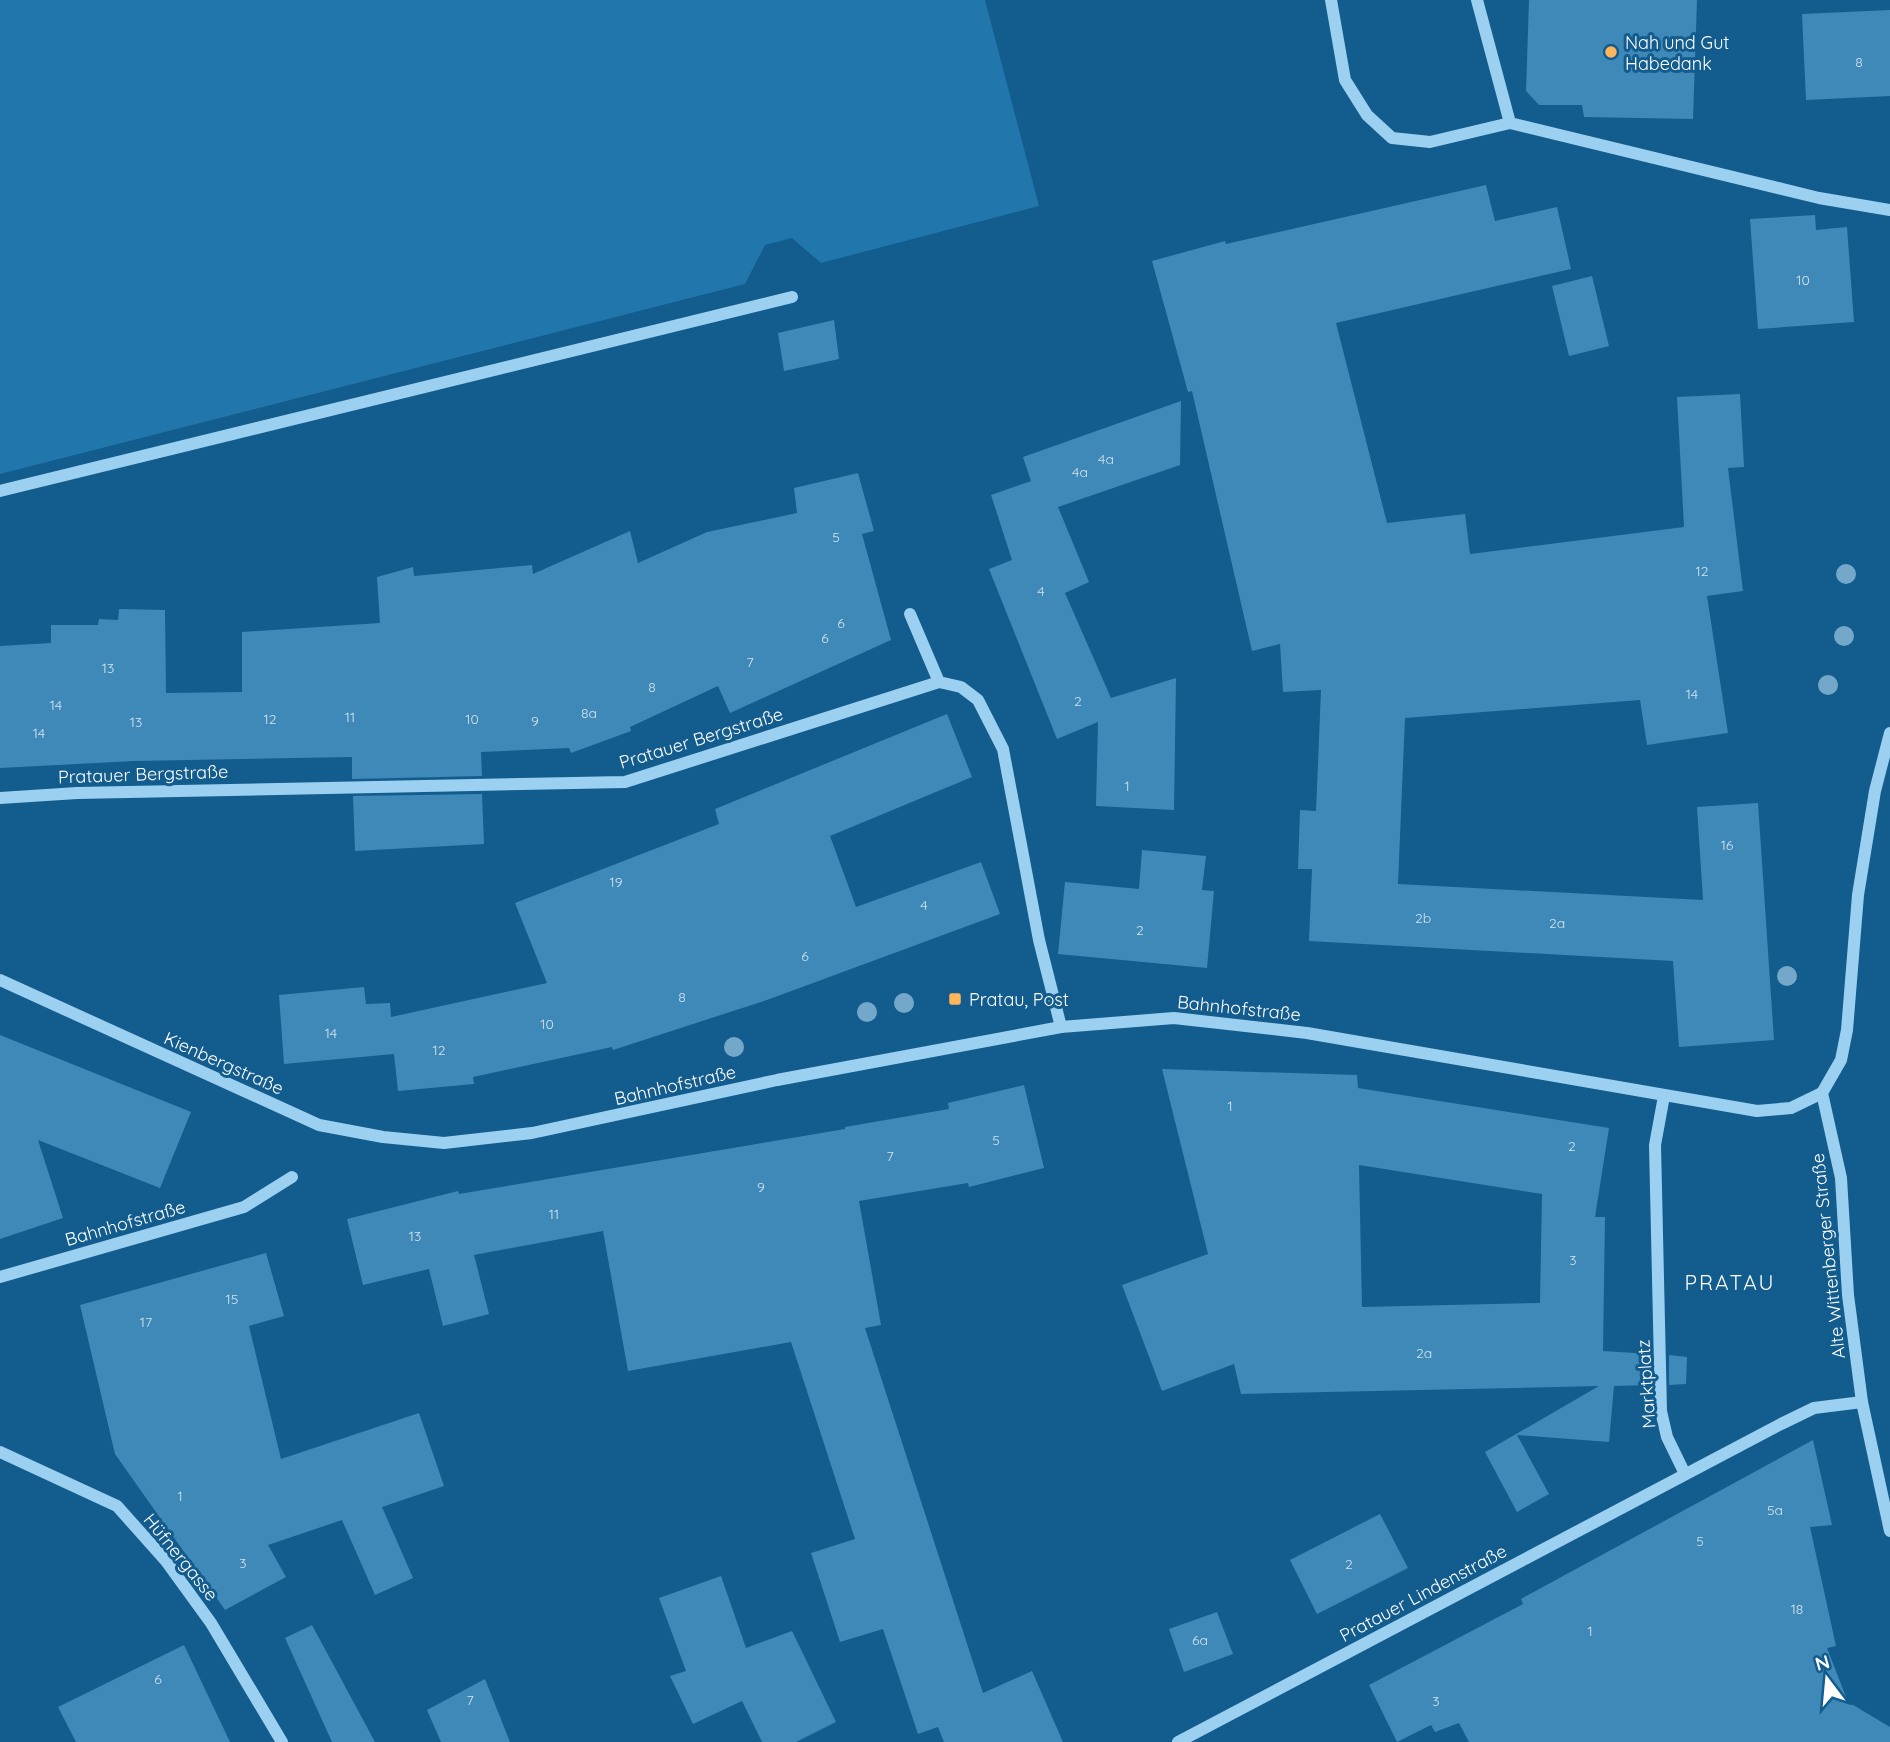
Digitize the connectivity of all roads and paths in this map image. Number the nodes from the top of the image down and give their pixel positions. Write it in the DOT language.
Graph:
graph roads {
  1 [pos="1331,0"];
  2 [pos="1477,0"];
  3 [pos="1510,123"];
  4 [pos="1890,210"];
  5 [pos="792,297"];
  6 [pos="0,491"];
  7 [pos="910,614"];
  8 [pos="939,682"];
  9 [pos="1890,733"];
  10 [pos="0,798"];
  11 [pos="0,981"];
  12 [pos="1060,1027"];
  13 [pos="1822,1093"];
  14 [pos="1664,1096"];
  15 [pos="444,1143"];
  16 [pos="292,1177"];
  17 [pos="0,1277"];
  18 [pos="1862,1402"];
  19 [pos="0,1452"];
  20 [pos="1890,1473"];
  21 [pos="1685,1474"];
  22 [pos="1876,1474"];
  23 [pos="1890,1531"];
  24 [pos="282,1742"];
  25 [pos="1178,1742"];
  1 -- 3 [label="street"];
  2 -- 3 [label="street"];
  3 -- 4 [label="street"];
  5 -- 6 [label="street"];
  7 -- 8 [label="street"];
  8 -- 10 [label="street, Pratauer Bergstraße"];
  8 -- 12 [label="street"];
  9 -- 13 [label="street"];
  11 -- 15 [label="street, Kienbergstraße"];
  12 -- 14 [label="street, Bahnhofstraße"];
  12 -- 15 [label="street, Bahnhofstraße"];
  13 -- 14 [label="street, Bahnhofstraße"];
  13 -- 18 [label="street, Alte Wittenberger Straße"];
  14 -- 21 [label="street, Marktplatz"];
  16 -- 17 [label="street, Bahnhofstraße"];
  18 -- 21 [label="street"];
  18 -- 22 [label="street, Alte Wittenberger Straße"];
  19 -- 24 [label="street, Hüfnergasse"];
  20 -- 22 [label="street"];
  21 -- 25 [label="street, Pratauer Lindenstraße"];
  22 -- 23 [label="street, Alte Wittenberger Straße"];
}
